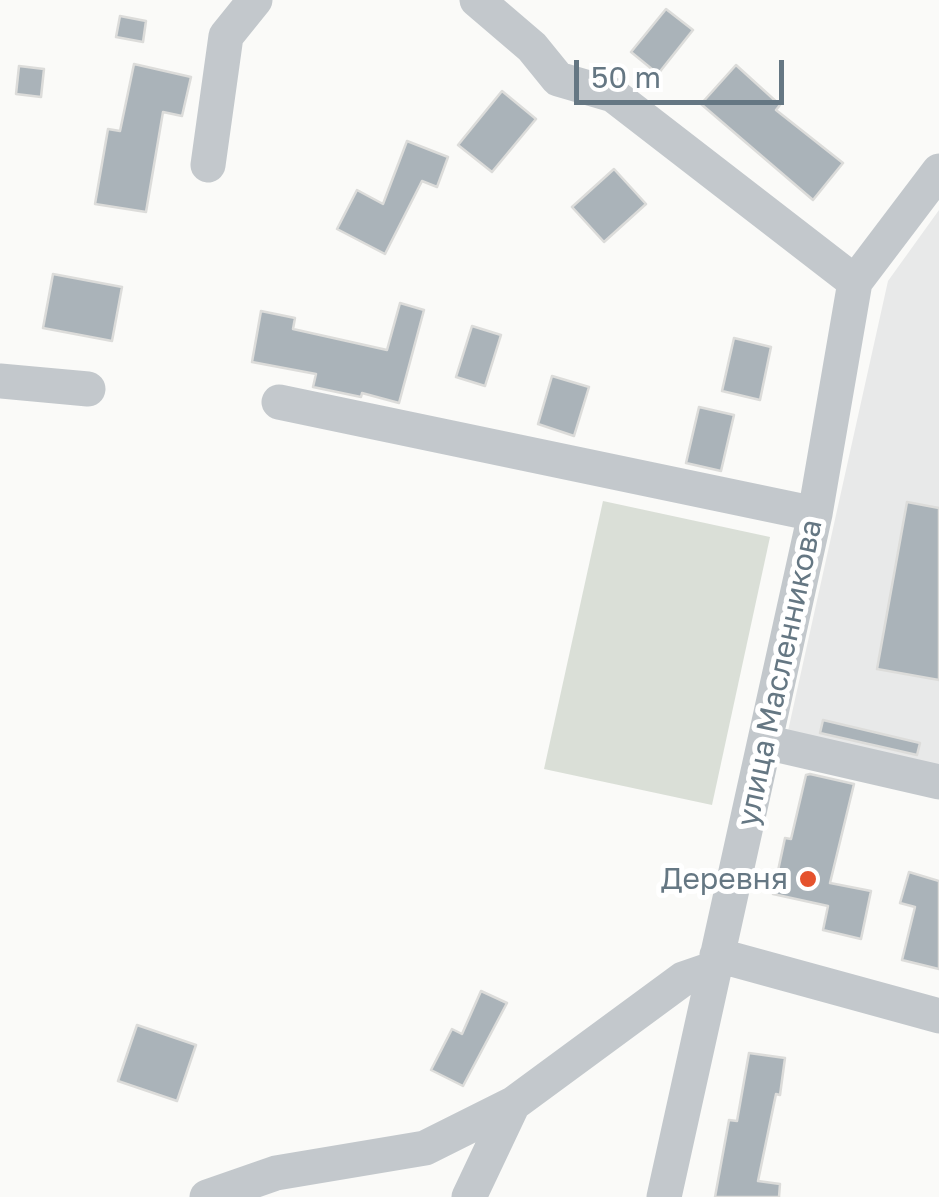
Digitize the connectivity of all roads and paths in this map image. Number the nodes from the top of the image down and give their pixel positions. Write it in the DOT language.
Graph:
graph roads {
  1 [pos="255,0"];
  2 [pos="478,0"];
  3 [pos="208,166"];
  4 [pos="939,171"];
  5 [pos="855,282"];
  6 [pos="0,381"];
  7 [pos="88,389"];
  8 [pos="279,402"];
  9 [pos="816,514"];
  10 [pos="765,742"];
  11 [pos="939,782"];
  12 [pos="716,962"];
  13 [pos="939,1016"];
  14 [pos="513,1104"];
  15 [pos="207,1197"];
  16 [pos="469,1197"];
  17 [pos="664,1197"];
  1 -- 3 [label="street"];
  2 -- 5 [label="street"];
  4 -- 5 [label="street, улица Масленникова"];
  5 -- 9 [label="street, улица Масленникова"];
  6 -- 7 [label="street"];
  8 -- 9 [label="street"];
  9 -- 10 [label="street, улица Масленникова"];
  10 -- 11 [label="street"];
  10 -- 12 [label="street, улица Масленникова"];
  12 -- 13 [label="street"];
  12 -- 14 [label="street"];
  12 -- 17 [label="street, улица Масленникова"];
  14 -- 15 [label="street"];
  14 -- 16 [label="street"];
}
